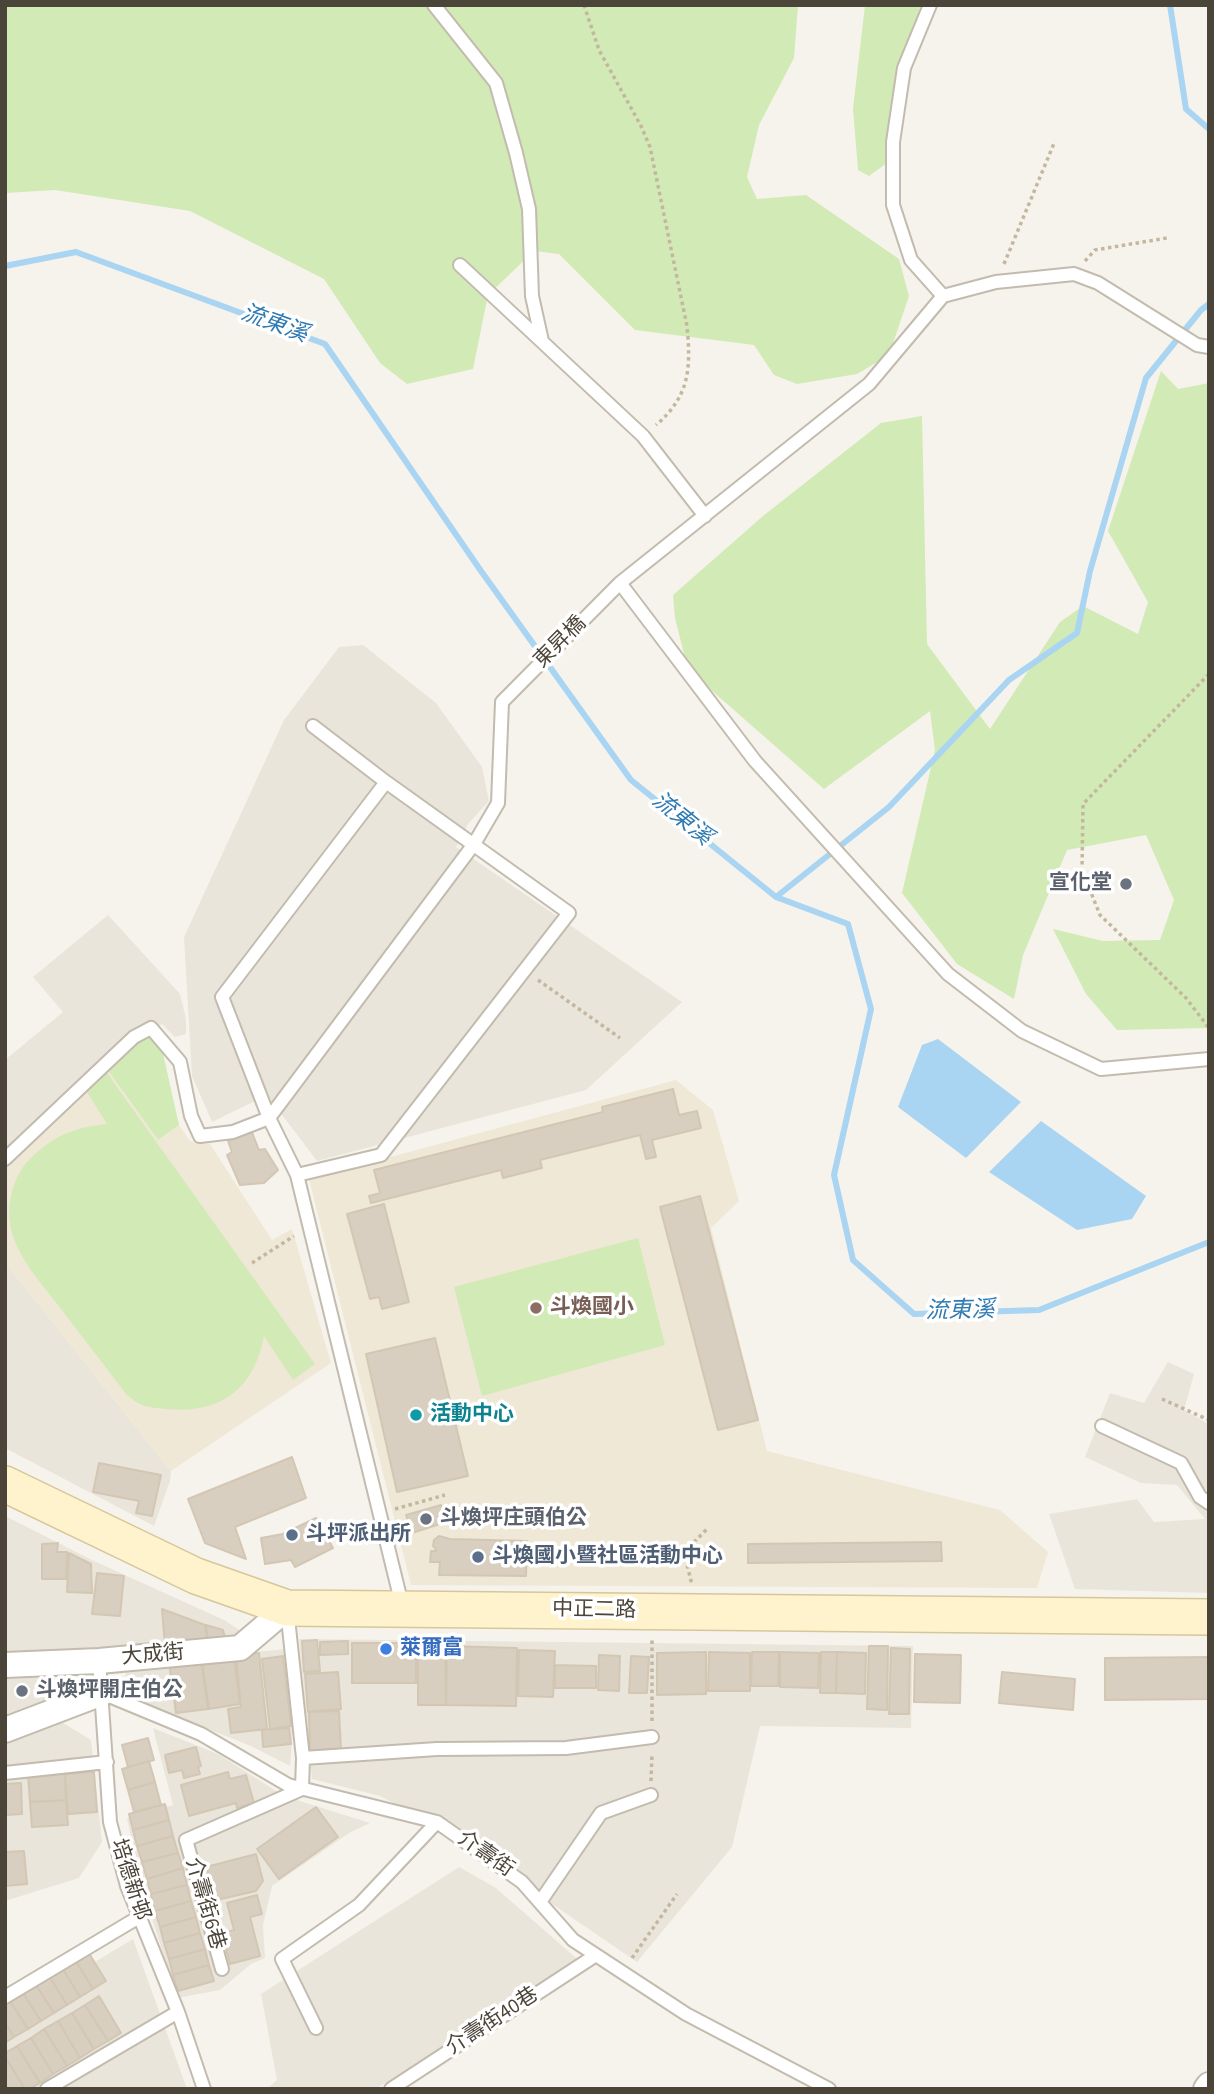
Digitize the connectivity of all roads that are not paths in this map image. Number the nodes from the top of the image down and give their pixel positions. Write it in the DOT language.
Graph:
graph roads {
  1 [pos="434,5"];
  2 [pos="930,5"];
  3 [pos="460,265"];
  4 [pos="943,296"];
  5 [pos="542,341"];
  6 [pos="1209,346"];
  7 [pos="705,516"];
  8 [pos="620,583"];
  9 [pos="313,726"];
  10 [pos="386,782"];
  11 [pos="474,844"];
  12 [pos="1209,1059"];
  13 [pos="269,1118"];
  14 [pos="5,1159"];
  15 [pos="298,1175"];
  16 [pos="1102,1426"];
  17 [pos="5,1484"];
  18 [pos="1209,1503"];
  19 [pos="287,1608"];
  20 [pos="403,1609"];
  21 [pos="1209,1617"];
  22 [pos="99,1661"];
  23 [pos="5,1665"];
  24 [pos="102,1693"];
  25 [pos="5,1730"];
  26 [pos="652,1737"];
  27 [pos="303,1758"];
  28 [pos="107,1762"];
  29 [pos="5,1773"];
  30 [pos="302,1789"];
  31 [pos="651,1795"];
  32 [pos="437,1822"];
  33 [pos="540,1902"];
  34 [pos="139,1917"];
  35 [pos="596,1955"];
  36 [pos="222,1969"];
  37 [pos="5,1997"];
  38 [pos="178,2012"];
  39 [pos="316,2028"];
  40 [pos="47,2089"];
  41 [pos="204,2089"];
  42 [pos="391,2089"];
  43 [pos="829,2089"];
  1 -- 5 [label="lane"];
  2 -- 4 [label="lane"];
  3 -- 5 [label="lane"];
  4 -- 6 [label="lane"];
  4 -- 7 [label="lane, 東昇橋"];
  5 -- 7 [label="lane"];
  7 -- 8 [label="lane, 東昇橋"];
  8 -- 11 [label="lane, 東昇橋"];
  8 -- 12 [label="lane"];
  9 -- 10 [label="lane"];
  10 -- 11 [label="lane"];
  10 -- 13 [label="lane"];
  11 -- 13 [label="lane"];
  11 -- 15 [label="lane"];
  13 -- 14 [label="lane"];
  13 -- 15 [label="lane"];
  15 -- 20 [label="lane"];
  16 -- 18 [label="lane"];
  17 -- 19 [label="main road, 中正二路"];
  19 -- 20 [label="main road, 中正二路"];
  19 -- 22 [label="street, 大成街"];
  19 -- 27 [label="lane"];
  20 -- 21 [label="main road, 中正二路"];
  22 -- 23 [label="street, 大成街"];
  22 -- 24 [label="lane, 培德新邨"];
  24 -- 25 [label="street"];
  24 -- 28 [label="lane, 培德新邨"];
  24 -- 30 [label="lane, 介壽街"];
  26 -- 27 [label="lane"];
  27 -- 30 [label="lane"];
  28 -- 29 [label="lane"];
  28 -- 34 [label="lane, 培德新邨"];
  30 -- 32 [label="lane, 介壽街"];
  30 -- 36 [label="lane, 介壽街6巷"];
  31 -- 33 [label="lane"];
  32 -- 33 [label="lane, 介壽街"];
  32 -- 39 [label="lane"];
  33 -- 35 [label="lane, 介壽街"];
  34 -- 37 [label="lane"];
  34 -- 38 [label="lane, 培德新邨"];
  35 -- 42 [label="lane, 介壽街40巷"];
  35 -- 43 [label="lane, 介壽街"];
  38 -- 40 [label="lane"];
  38 -- 41 [label="lane, 培德新邨"];
}
